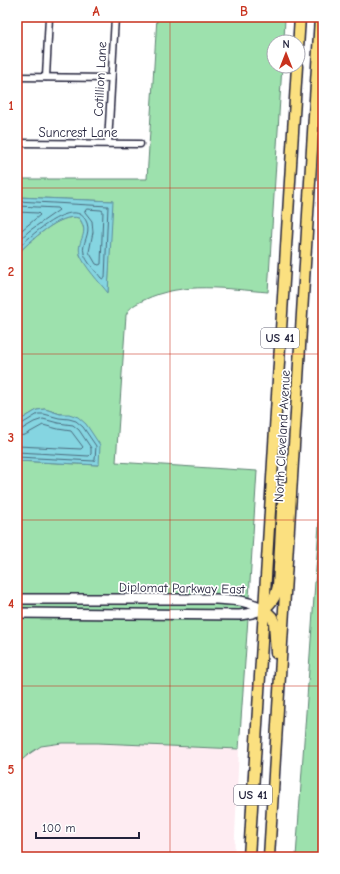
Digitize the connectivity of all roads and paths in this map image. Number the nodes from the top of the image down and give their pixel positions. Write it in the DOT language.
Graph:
graph roads {
  1 [pos="49,17"];
  2 [pos="115,17"];
  3 [pos="300,17"];
  4 [pos="320,17"];
  5 [pos="299,34"];
  6 [pos="297,74"];
  7 [pos="17,77"];
  8 [pos="46,77"];
  9 [pos="111,78"];
  10 [pos="17,143"];
  11 [pos="108,143"];
  12 [pos="140,144"];
  13 [pos="295,427"];
  14 [pos="17,599"];
  15 [pos="264,610"];
  16 [pos="17,613"];
  17 [pos="279,696"];
  18 [pos="249,857"];
  19 [pos="269,857"];
  1 -- 8 [label="street"];
  2 -- 9 [label="street, Cotillion Lane"];
  3 -- 5 [label="main road"];
  4 -- 13 [label="main road, North Cleveland Avenue / US 41"];
  6 -- 15 [label="main road, North Cleveland Avenue / US 41"];
  7 -- 8 [label="street"];
  8 -- 9 [label="street"];
  9 -- 11 [label="street, Cotillion Lane"];
  10 -- 11 [label="street, Suncrest Lane"];
  11 -- 12 [label="street, Suncrest Lane"];
  13 -- 15 [label="main road"];
  13 -- 17 [label="main road, North Cleveland Avenue / US 41"];
  14 -- 15 [label="main road, Diplomat Parkway East"];
  15 -- 16 [label="main road, Diplomat Parkway East"];
  15 -- 17 [label="main road"];
  15 -- 18 [label="main road, North Cleveland Avenue / US 41"];
  17 -- 19 [label="main road, North Cleveland Avenue / US 41"];
}
